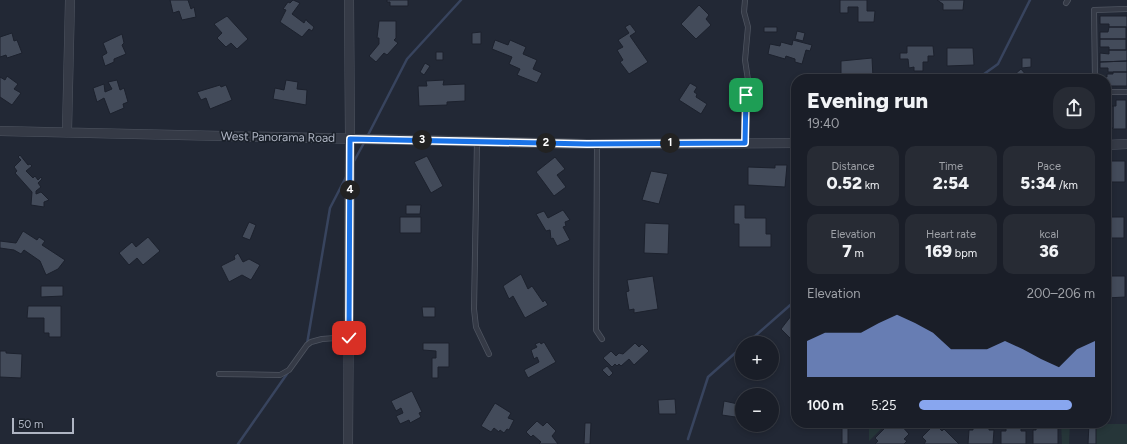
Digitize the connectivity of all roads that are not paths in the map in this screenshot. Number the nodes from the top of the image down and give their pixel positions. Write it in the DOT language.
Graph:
graph roads {
  1 [pos="70,0"];
  2 [pos="349,0"];
  3 [pos="745,0"];
  4 [pos="1127,10"];
  5 [pos="1095,74"];
  6 [pos="1111,92"];
  7 [pos="1127,92"];
  8 [pos="0,131"];
  9 [pos="67,131"];
  10 [pos="350,139"];
  11 [pos="477,141"];
  12 [pos="745,143"];
  13 [pos="791,143"];
  14 [pos="597,144"];
  15 [pos="1127,144"];
  16 [pos="1111,145"];
  17 [pos="349,338"];
  18 [pos="602,339"];
  19 [pos="489,354"];
  20 [pos="219,374"];
  21 [pos="348,444"];
  1 -- 9 [label="street"];
  2 -- 10 [label="street"];
  3 -- 12 [label="lane"];
  4 -- 5 [label="lane"];
  6 -- 7 [label="lane"];
  8 -- 9 [label="street, West Panorama Road"];
  9 -- 10 [label="street, West Panorama Road"];
  10 -- 11 [label="street, West Panorama Road"];
  10 -- 17 [label="street"];
  11 -- 14 [label="street, West Panorama Road"];
  11 -- 19 [label="lane"];
  12 -- 13 [label="street, West Panorama Road"];
  12 -- 14 [label="street, West Panorama Road"];
  14 -- 18 [label="lane"];
  15 -- 16 [label="street"];
  17 -- 20 [label="lane"];
  17 -- 21 [label="street"];
}
